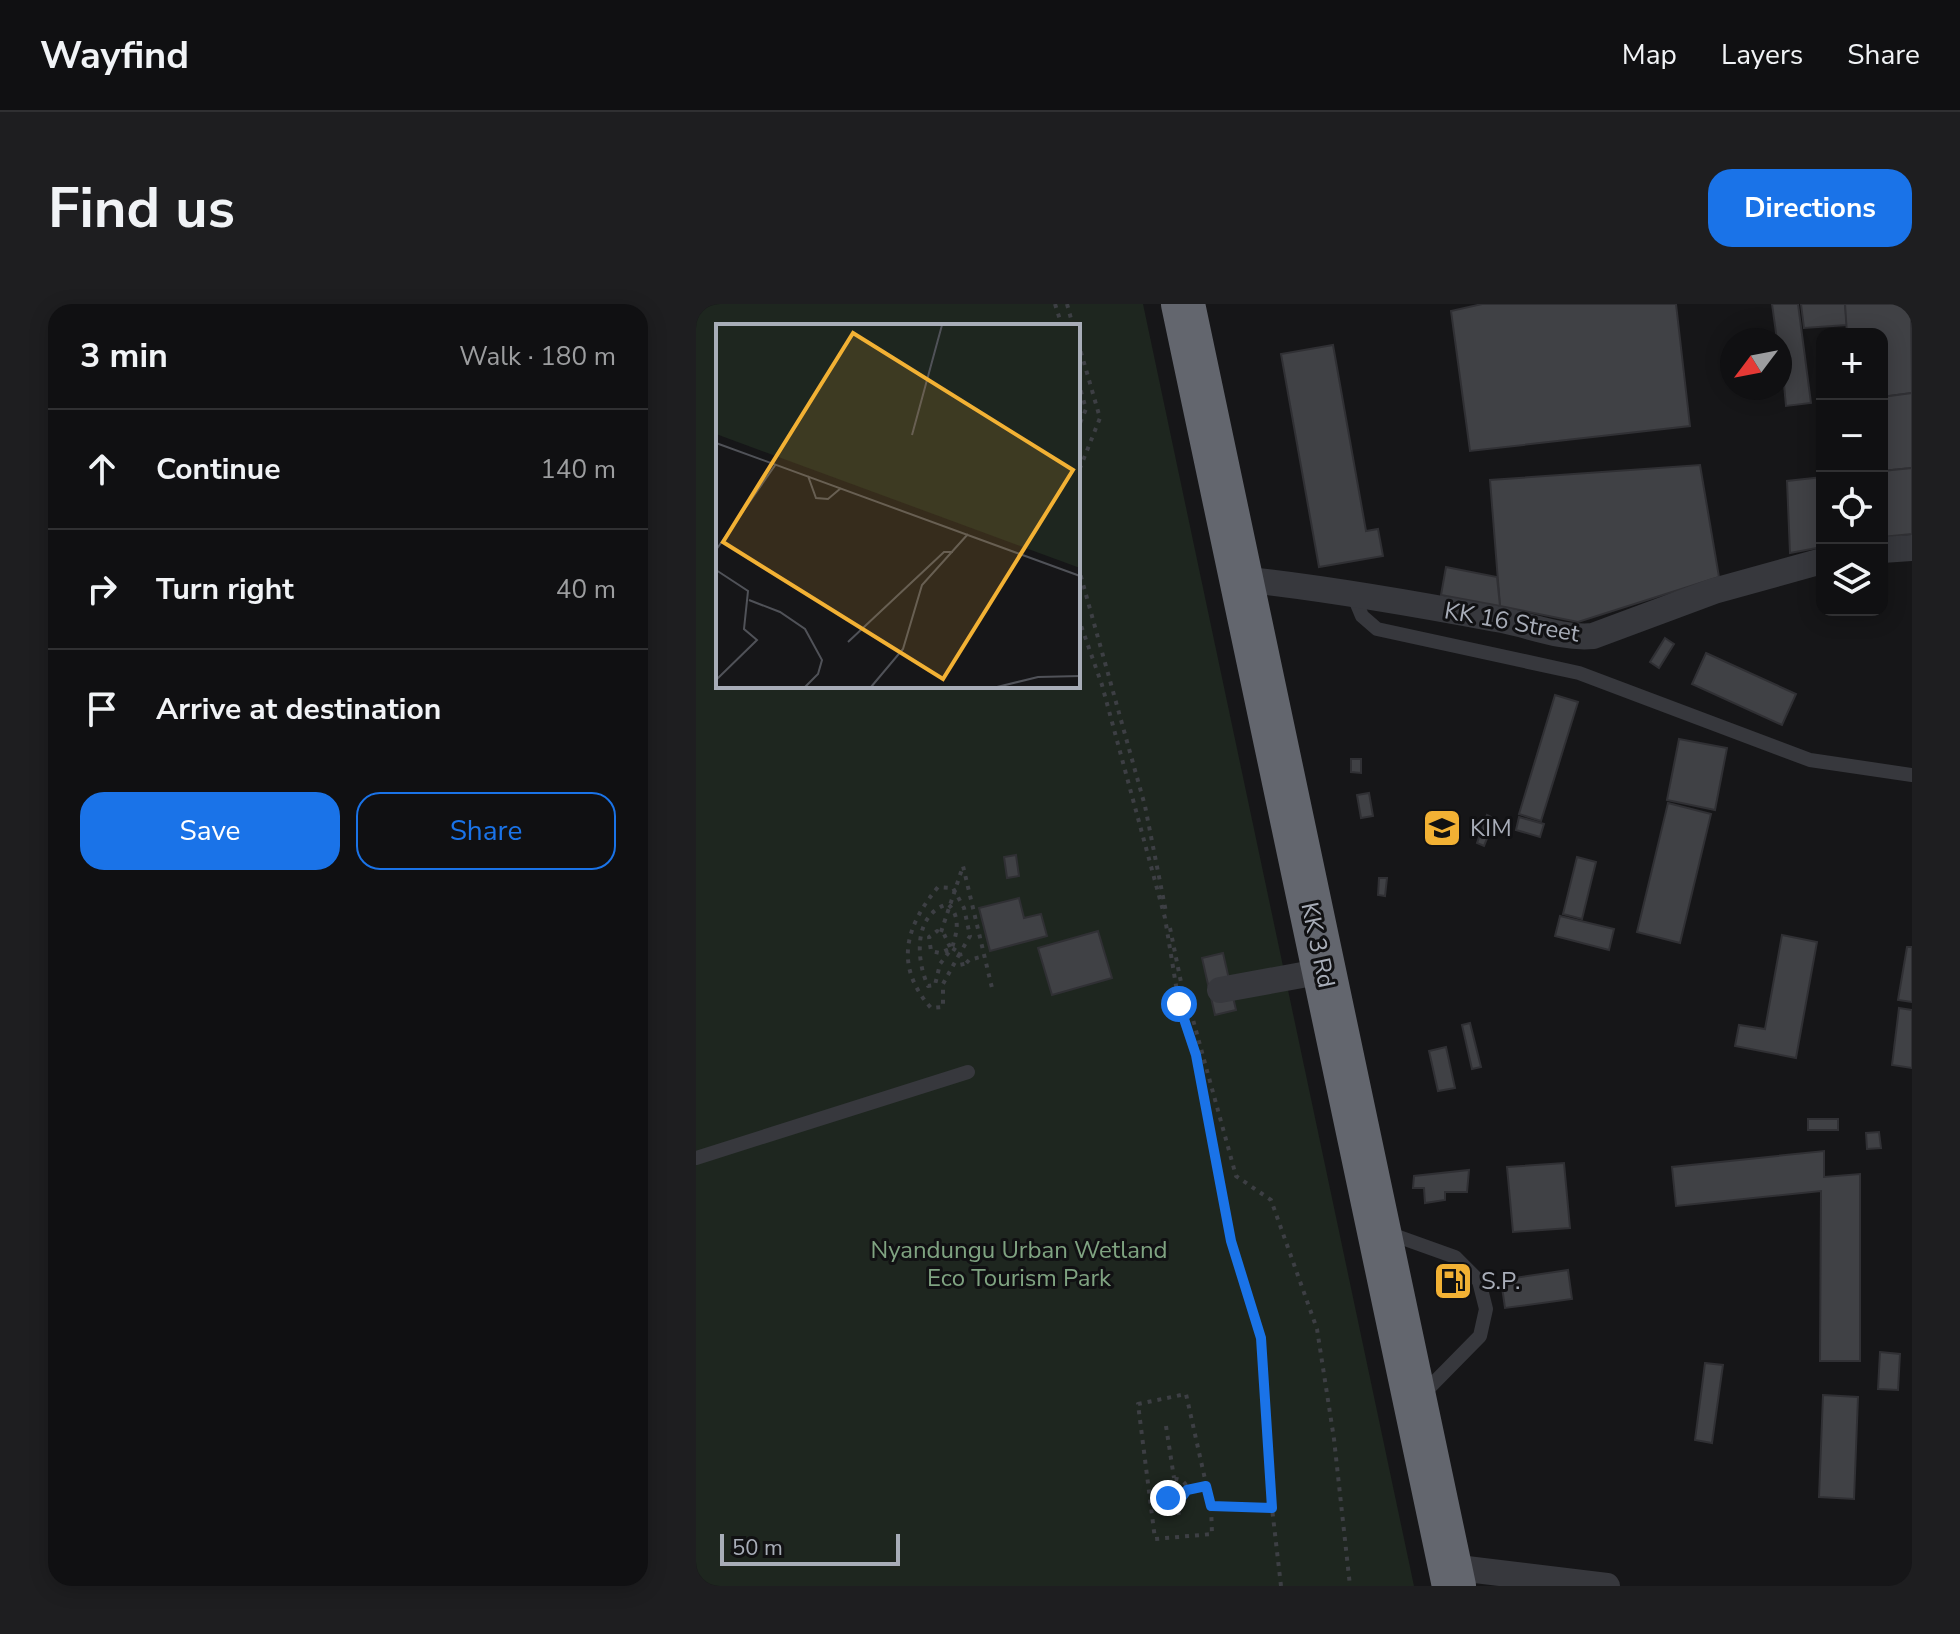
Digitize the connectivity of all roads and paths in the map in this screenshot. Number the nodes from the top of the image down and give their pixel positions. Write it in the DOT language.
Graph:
graph roads {
  1 [pos="1055,304"];
  2 [pos="1067,304"];
  3 [pos="1183,304"];
  4 [pos="1061,324"];
  5 [pos="1072,324"];
  6 [pos="1080,349"];
  7 [pos="1080,388"];
  8 [pos="1080,423"];
  9 [pos="1080,468"];
  10 [pos="1912,548"];
  11 [pos="1888,550"];
  12 [pos="1816,563"];
  13 [pos="1080,573"];
  14 [pos="1240,579"];
  15 [pos="1352,592"];
  16 [pos="1080,623"];
  17 [pos="1912,775"];
  18 [pos="953,888"];
  19 [pos="950,906"];
  20 [pos="941,932"];
  21 [pos="951,948"];
  22 [pos="960,953"];
  23 [pos="984,956"];
  24 [pos="1324,971"];
  25 [pos="992,988"];
  26 [pos="1220,990"];
  27 [pos="1182,1003"];
  28 [pos="968,1072"];
  29 [pos="696,1158"];
  30 [pos="1377,1230"];
  31 [pos="1414,1403"];
  32 [pos="1166,1426"];
  33 [pos="1174,1478"];
  34 [pos="1206,1486"];
  35 [pos="1187,1490"];
  36 [pos="1164,1492"];
  37 [pos="1150,1494"];
  38 [pos="1177,1501"];
  39 [pos="1211,1506"];
  40 [pos="1272,1508"];
  41 [pos="1179,1516"];
  42 [pos="1452,1576"];
  43 [pos="1281,1586"];
  44 [pos="1350,1586"];
  45 [pos="1607,1586"];
  1 -- 4 [label="path"];
  2 -- 5 [label="path"];
  3 -- 14 [label="highway, KK 3 Rd"];
  6 -- 9 [label="path"];
  7 -- 8 [label="path"];
  10 -- 11 [label="street"];
  12 -- 15 [label="street, KK 16 Street"];
  13 -- 27 [label="path"];
  14 -- 15 [label="street, KK 16 Street"];
  14 -- 24 [label="highway, KK 3 Rd"];
  15 -- 17 [label="lane"];
  16 -- 27 [label="path"];
  18 -- 19 [label="path"];
  18 -- 22 [label="path"];
  18 -- 22 [label="path"];
  18 -- 23 [label="path"];
  19 -- 20 [label="path"];
  19 -- 21 [label="path"];
  19 -- 21 [label="path"];
  20 -- 21 [label="path"];
  20 -- 21 [label="path"];
  21 -- 22 [label="path"];
  22 -- 23 [label="path"];
  23 -- 25 [label="path"];
  24 -- 26 [label="street"];
  24 -- 30 [label="highway, KK 3 Rd"];
  27 -- 40 [label="path"];
  27 -- 44 [label="path"];
  28 -- 29 [label="lane"];
  30 -- 31 [label="highway, KK 3 Rd"];
  30 -- 31 [label="lane"];
  31 -- 42 [label="highway, KK 3 Rd"];
  32 -- 33 [label="path"];
  33 -- 35 [label="path"];
  33 -- 36 [label="path"];
  34 -- 35 [label="path"];
  34 -- 37 [label="path"];
  34 -- 39 [label="path"];
  35 -- 38 [label="path"];
  36 -- 37 [label="path"];
  36 -- 38 [label="path"];
  37 -- 39 [label="path"];
  38 -- 41 [label="path"];
  39 -- 40 [label="path"];
  40 -- 43 [label="path"];
  42 -- 45 [label="street"];
}
